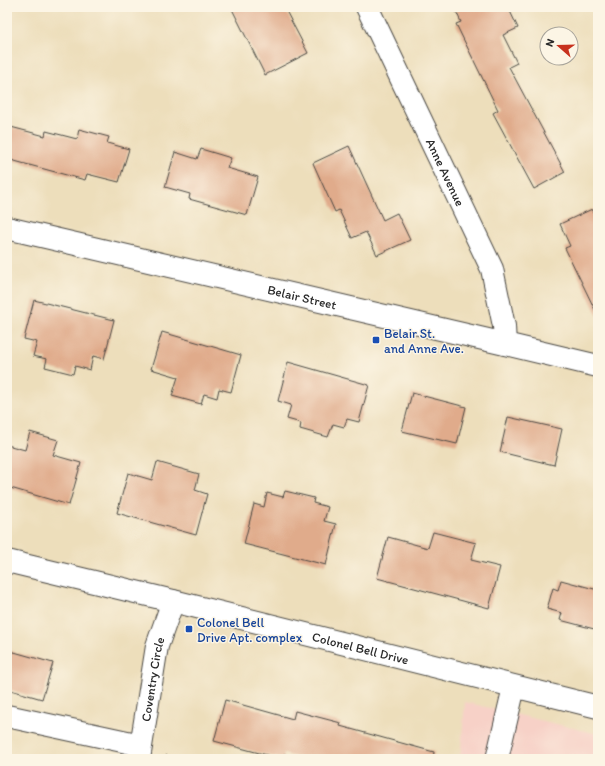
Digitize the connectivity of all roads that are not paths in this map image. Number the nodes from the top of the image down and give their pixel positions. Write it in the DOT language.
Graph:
graph roads {
  1 [pos="367,7"];
  2 [pos="7,228"];
  3 [pos="505,344"];
  4 [pos="598,366"];
  5 [pos="7,561"];
  6 [pos="173,601"];
  7 [pos="514,687"];
  8 [pos="598,707"];
  9 [pos="7,716"];
  10 [pos="140,752"];
  11 [pos="497,759"];
  1 -- 3 [label="street, Anne Avenue"];
  2 -- 3 [label="street, Belair Street"];
  3 -- 4 [label="street, Belair Street"];
  5 -- 6 [label="street, Colonel Bell Drive"];
  6 -- 7 [label="street, Colonel Bell Drive"];
  6 -- 10 [label="street, Coventry Circle"];
  7 -- 8 [label="street, Colonel Bell Drive"];
  7 -- 11 [label="street"];
  9 -- 10 [label="street"];
}
